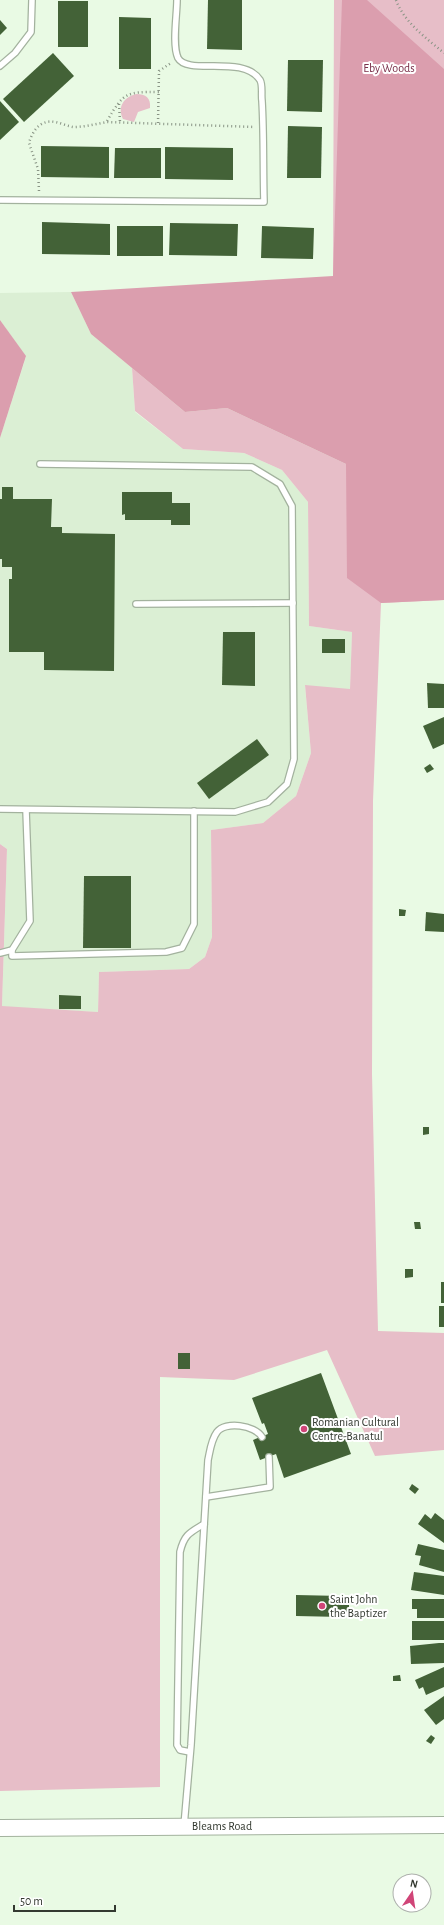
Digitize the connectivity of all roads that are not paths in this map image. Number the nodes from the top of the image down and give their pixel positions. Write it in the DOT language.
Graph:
graph roads {
  1 [pos="32,0"];
  2 [pos="177,0"];
  3 [pos="0,66"];
  4 [pos="0,200"];
  5 [pos="40,464"];
  6 [pos="293,603"];
  7 [pos="136,604"];
  8 [pos="0,809"];
  9 [pos="26,810"];
  10 [pos="194,811"];
  11 [pos="12,950"];
  12 [pos="0,953"];
  13 [pos="262,1437"];
  14 [pos="269,1457"];
  15 [pos="206,1498"];
  16 [pos="204,1524"];
  17 [pos="190,1752"];
  18 [pos="444,1825"];
  19 [pos="184,1827"];
  20 [pos="0,1828"];
  1 -- 3 [label="lane"];
  2 -- 4 [label="lane"];
  5 -- 6 [label="lane"];
  6 -- 7 [label="lane"];
  6 -- 10 [label="lane"];
  8 -- 9 [label="lane"];
  9 -- 10 [label="lane"];
  9 -- 11 [label="lane"];
  10 -- 11 [label="lane"];
  11 -- 12 [label="lane"];
  13 -- 15 [label="lane"];
  14 -- 15 [label="lane"];
  15 -- 16 [label="lane"];
  16 -- 17 [label="lane"];
  16 -- 17 [label="lane"];
  17 -- 19 [label="lane"];
  18 -- 19 [label="main road, Bleams Road"];
  19 -- 20 [label="main road, Bleams Road"];
}
